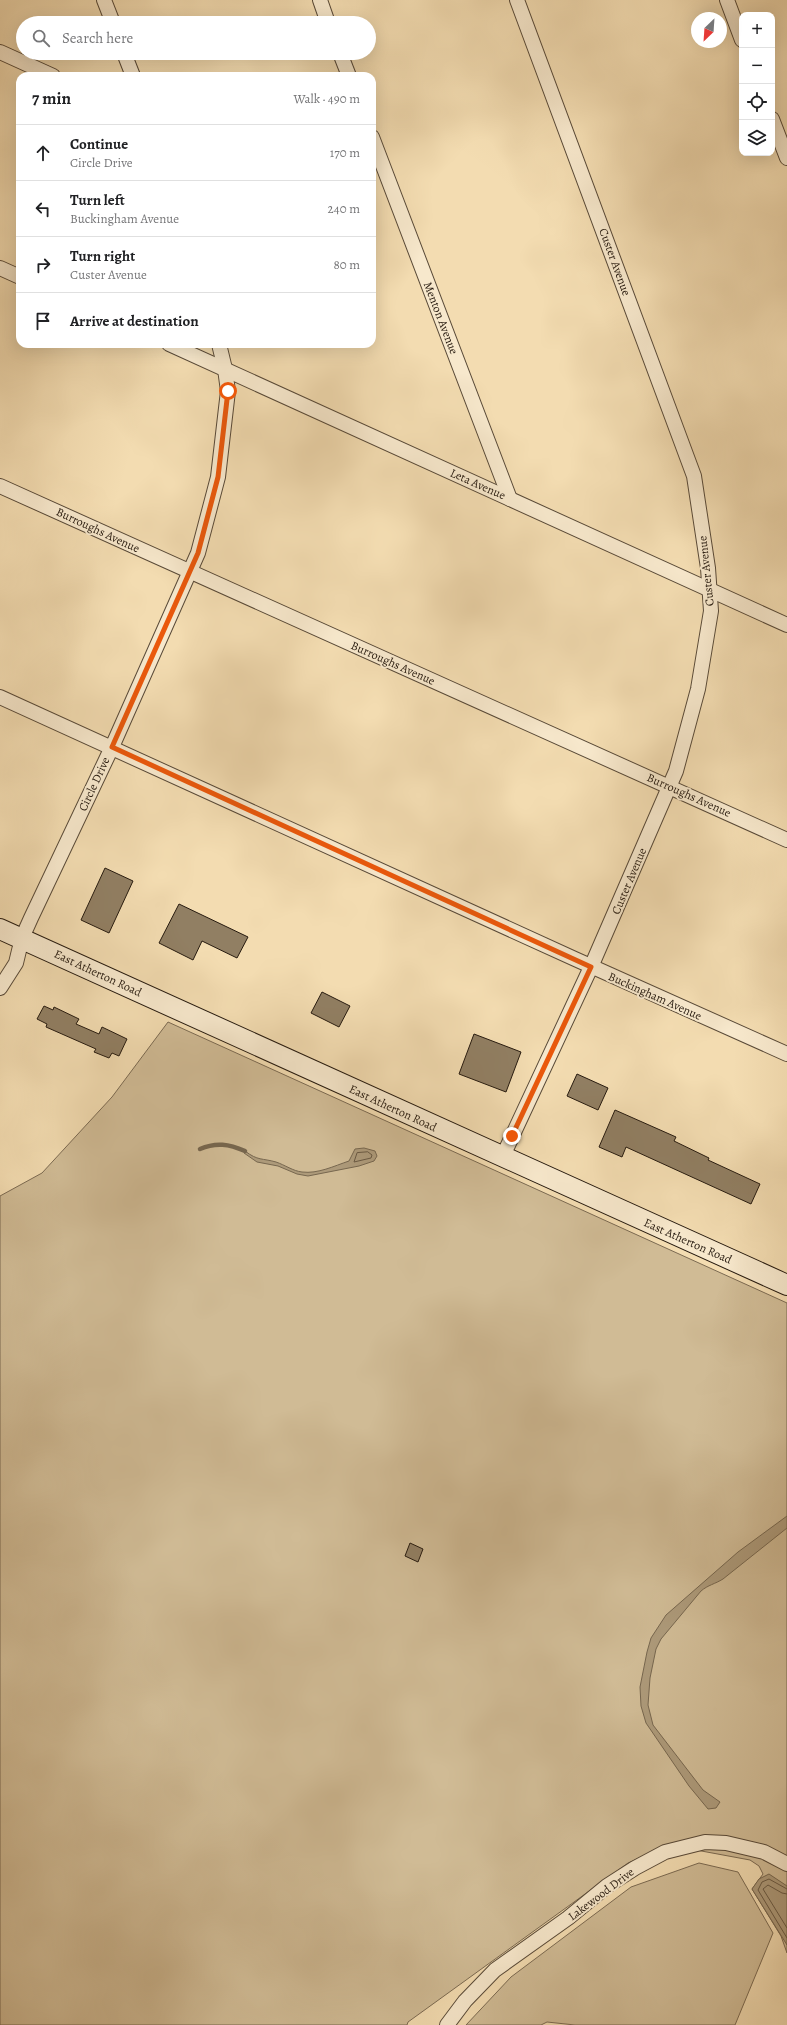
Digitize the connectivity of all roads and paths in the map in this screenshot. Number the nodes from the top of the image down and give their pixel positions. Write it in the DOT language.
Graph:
graph roads {
  1 [pos="104,0"];
  2 [pos="320,0"];
  3 [pos="517,0"];
  4 [pos="727,0"];
  5 [pos="110,16"];
  6 [pos="326,16"];
  7 [pos="739,32"];
  8 [pos="0,52"];
  9 [pos="16,59"];
  10 [pos="18,60"];
  11 [pos="127,60"];
  12 [pos="343,60"];
  13 [pos="44,72"];
  14 [pos="131,72"];
  15 [pos="347,72"];
  16 [pos="772,120"];
  17 [pos="376,147"];
  18 [pos="787,158"];
  19 [pos="0,268"];
  20 [pos="16,275"];
  21 [pos="178,348"];
  22 [pos="220,348"];
  23 [pos="225,369"];
  24 [pos="0,486"];
  25 [pos="510,499"];
  26 [pos="190,572"];
  27 [pos="710,591"];
  28 [pos="787,625"];
  29 [pos="0,697"];
  30 [pos="112,747"];
  31 [pos="670,786"];
  32 [pos="787,840"];
  33 [pos="0,929"];
  34 [pos="22,938"];
  35 [pos="591,967"];
  36 [pos="0,988"];
  37 [pos="787,1054"];
  38 [pos="502,1158"];
  39 [pos="787,1285"];
  40 [pos="787,1864"];
  41 [pos="447,2025"];
  1 -- 5 [label="street"];
  2 -- 6 [label="street"];
  3 -- 27 [label="street, Custer Avenue"];
  4 -- 7 [label="street"];
  8 -- 9 [label="street"];
  10 -- 13 [label="street"];
  11 -- 14 [label="street"];
  12 -- 15 [label="street"];
  16 -- 18 [label="street"];
  17 -- 25 [label="street, Menton Avenue"];
  19 -- 20 [label="street"];
  21 -- 23 [label="street, Leta Avenue"];
  22 -- 23 [label="street, Circle Drive"];
  23 -- 25 [label="street, Leta Avenue"];
  23 -- 26 [label="street, Circle Drive"];
  24 -- 26 [label="street, Burroughs Avenue"];
  25 -- 27 [label="street, Leta Avenue"];
  26 -- 30 [label="street, Circle Drive"];
  26 -- 31 [label="street, Burroughs Avenue"];
  27 -- 28 [label="street, Leta Avenue"];
  27 -- 31 [label="street, Custer Avenue"];
  29 -- 30 [label="street, Buckingham Avenue"];
  30 -- 34 [label="street, Circle Drive"];
  30 -- 35 [label="street, Buckingham Avenue"];
  31 -- 32 [label="street, Burroughs Avenue"];
  31 -- 35 [label="street, Custer Avenue"];
  33 -- 34 [label="street, East Atherton Road"];
  34 -- 36 [label="street, Circle Drive"];
  34 -- 38 [label="street, East Atherton Road"];
  35 -- 37 [label="street, Buckingham Avenue"];
  35 -- 38 [label="street, Custer Avenue"];
  38 -- 39 [label="street, East Atherton Road"];
  40 -- 41 [label="street, Lakewood Drive"];
}
